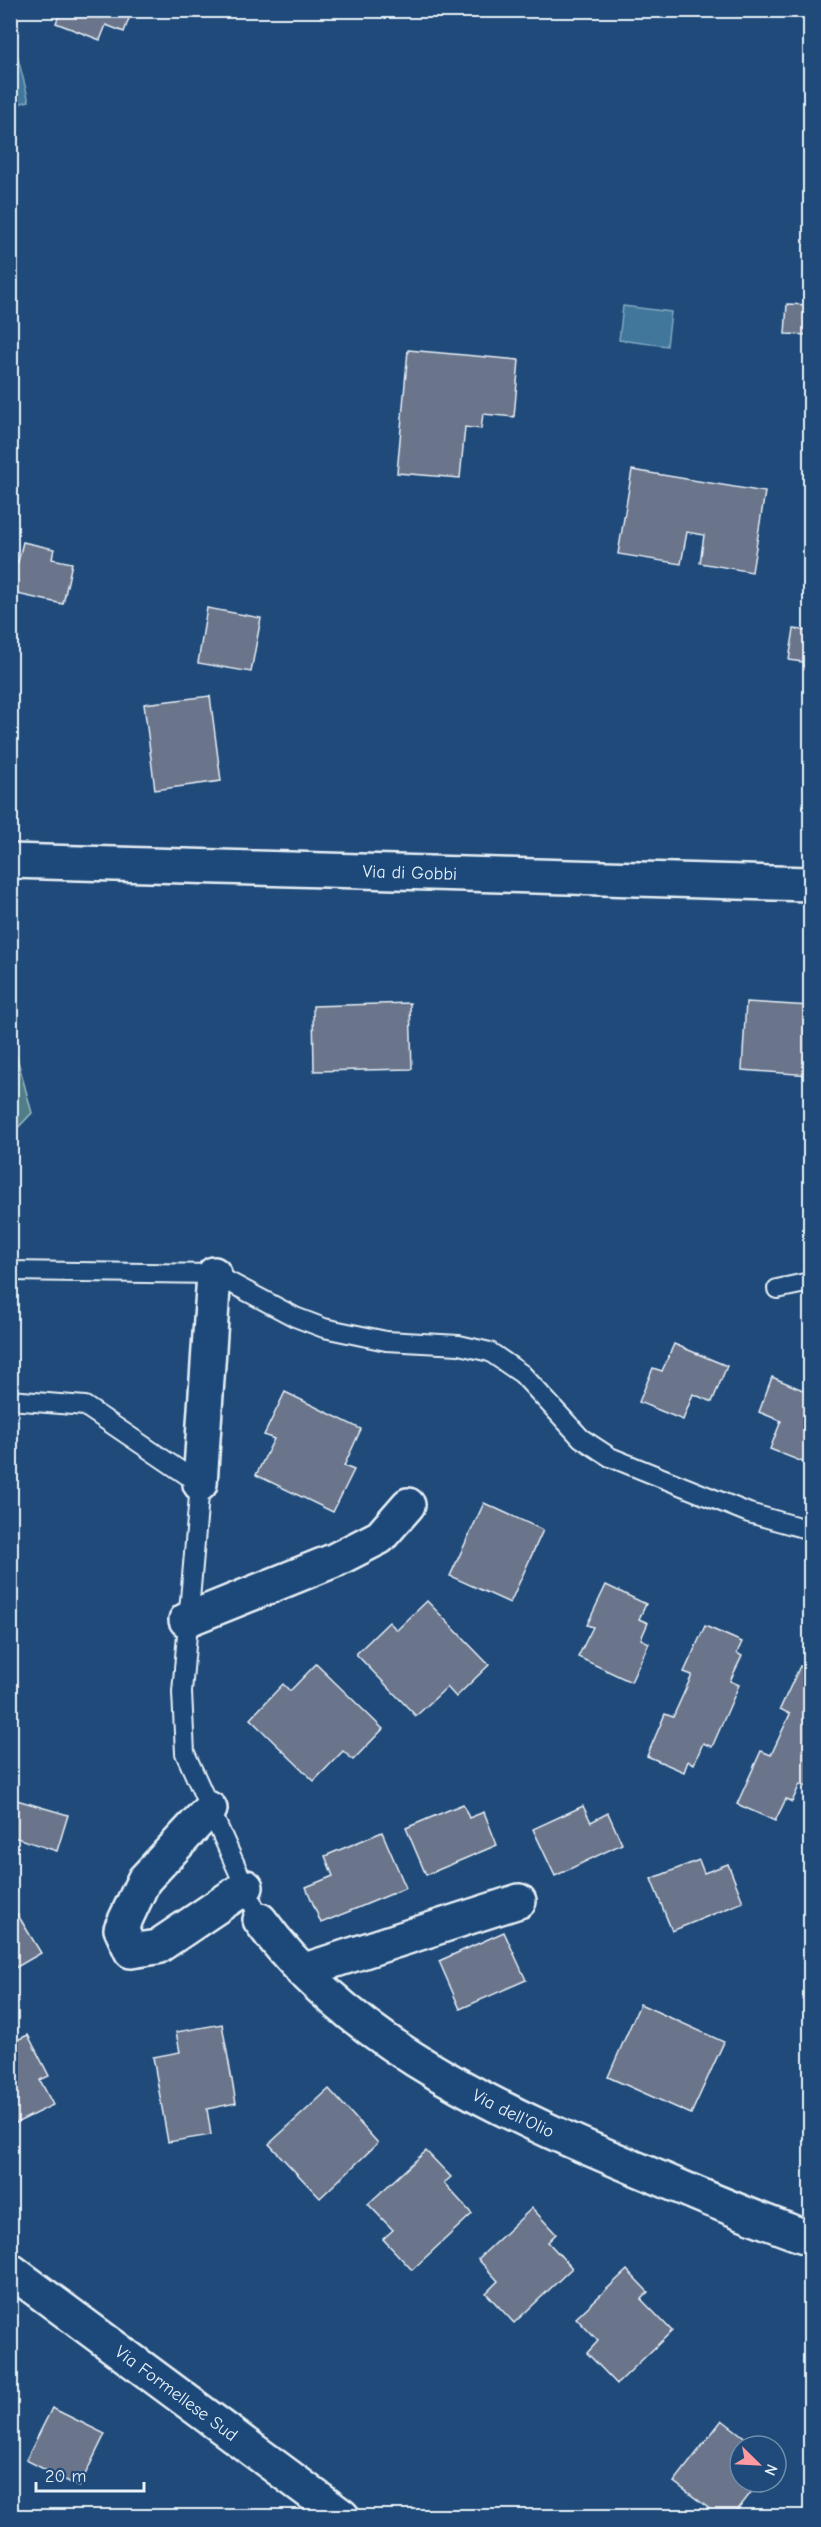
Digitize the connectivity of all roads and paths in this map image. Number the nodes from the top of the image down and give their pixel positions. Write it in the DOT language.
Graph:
graph roads {
  1 [pos="10,861"];
  2 [pos="810,884"];
  3 [pos="10,1271"];
  4 [pos="214,1274"];
  5 [pos="810,1282"];
  6 [pos="777,1289"];
  7 [pos="10,1400"];
  8 [pos="200,1484"];
  9 [pos="408,1506"];
  10 [pos="810,1530"];
  11 [pos="186,1620"];
  12 [pos="210,1809"];
  13 [pos="246,1887"];
  14 [pos="519,1901"];
  15 [pos="260,1920"];
  16 [pos="302,1971"];
  17 [pos="810,2238"];
  18 [pos="10,2270"];
  19 [pos="342,2517"];
  1 -- 2 [label="street, Via di Gobbi"];
  3 -- 4 [label="lane"];
  4 -- 8 [label="street"];
  4 -- 10 [label="lane"];
  5 -- 6 [label="lane"];
  7 -- 8 [label="lane"];
  8 -- 11 [label="lane"];
  9 -- 11 [label="street"];
  11 -- 12 [label="lane"];
  12 -- 13 [label="lane"];
  12 -- 13 [label="street"];
  13 -- 15 [label="lane"];
  14 -- 16 [label="street"];
  15 -- 16 [label="street, Via dell'Olio"];
  16 -- 17 [label="street, Via dell'Olio"];
  18 -- 19 [label="street, Via Formellese Sud"];
}
